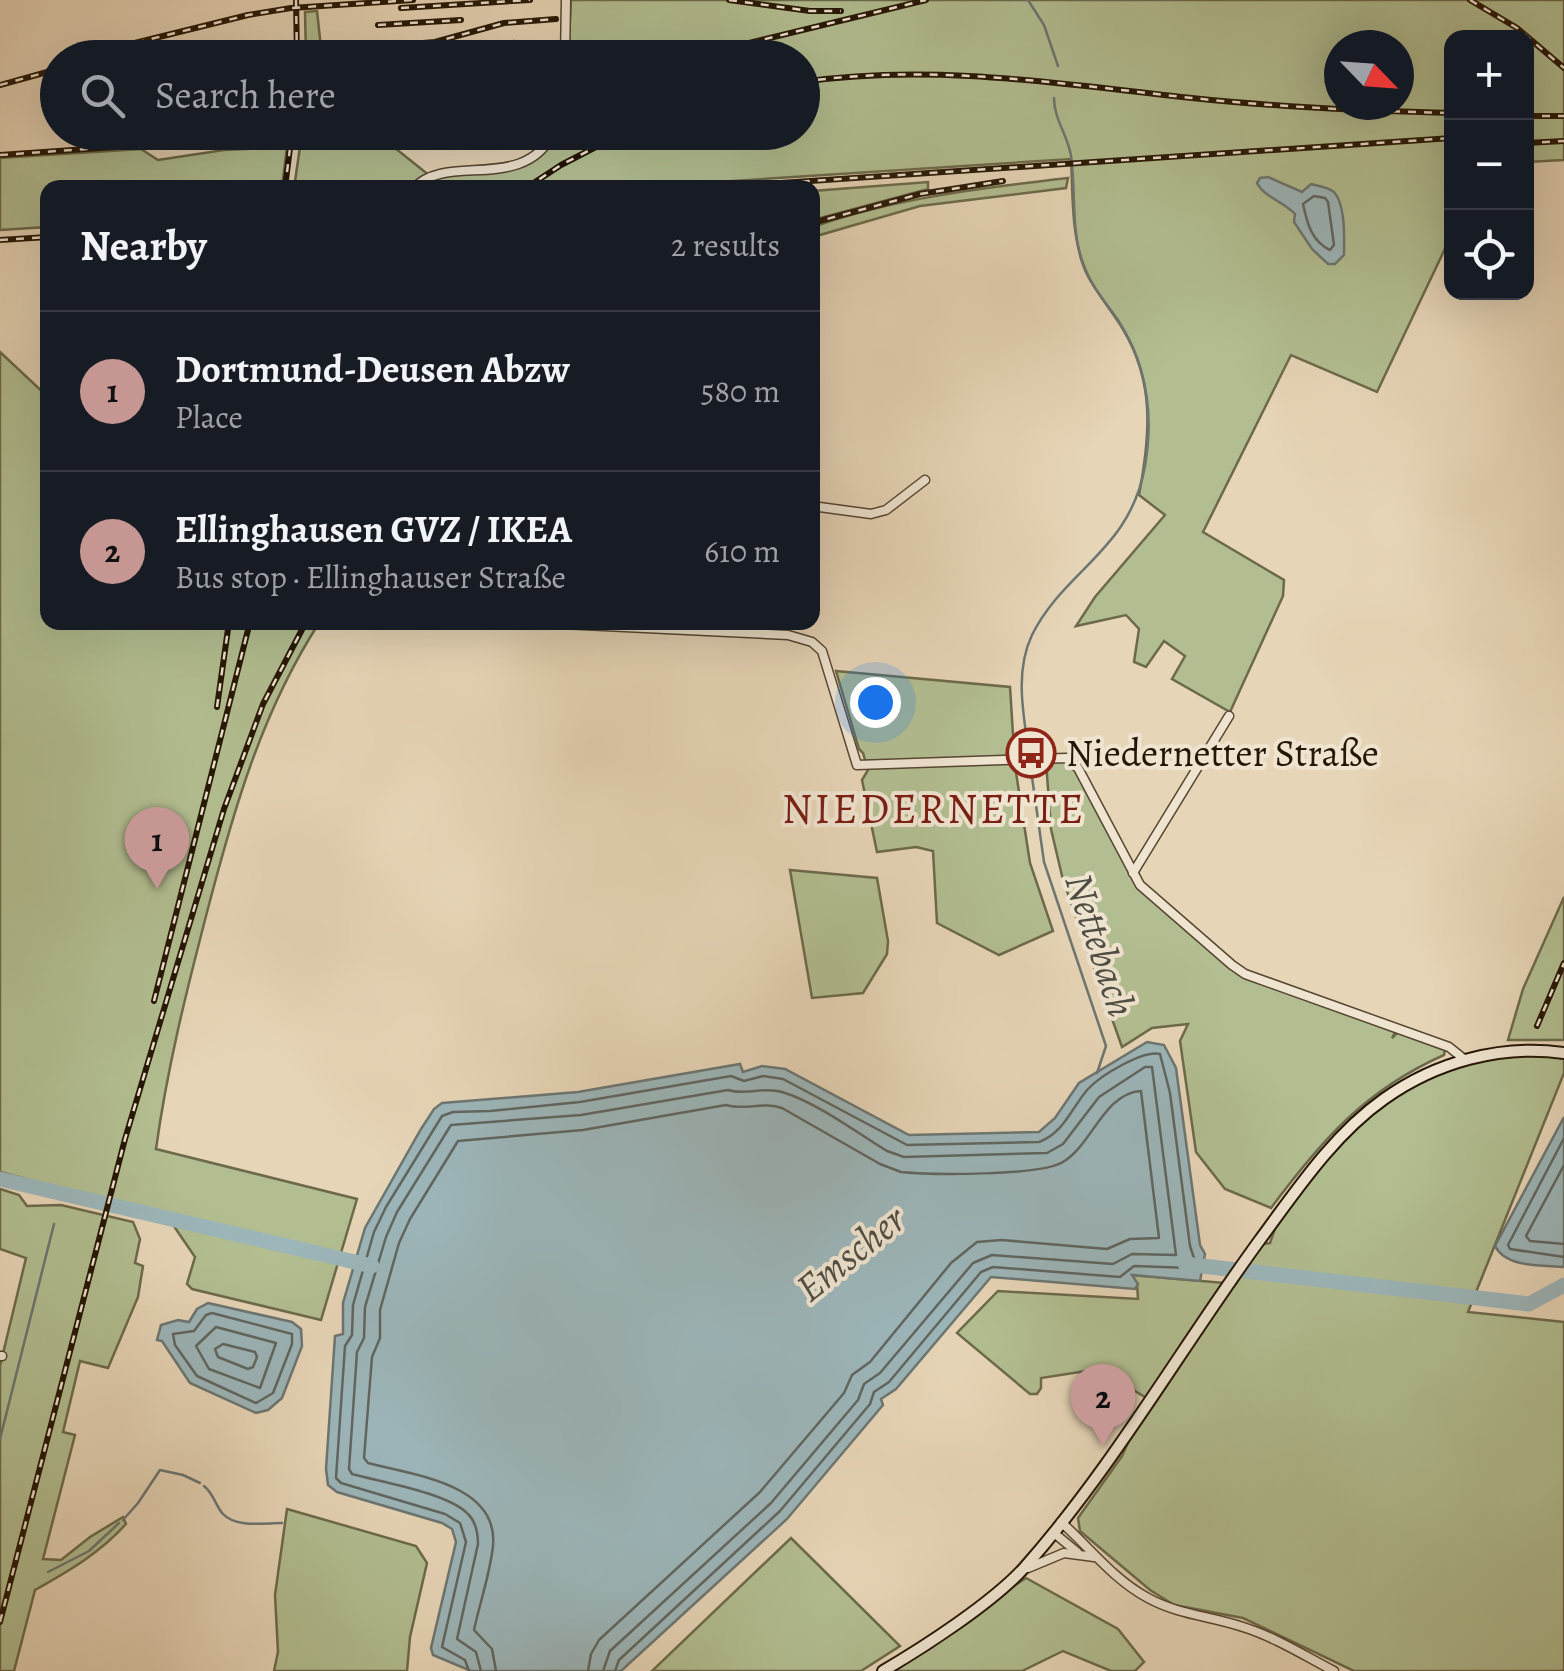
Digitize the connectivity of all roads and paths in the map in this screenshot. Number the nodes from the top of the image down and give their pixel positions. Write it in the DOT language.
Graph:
graph roads {
  1 [pos="566,0"];
  2 [pos="565,40"];
  3 [pos="540,150"];
  4 [pos="425,180"];
  5 [pos="925,480"];
  6 [pos="820,507"];
  7 [pos="678,630"];
  8 [pos="757,630"];
  9 [pos="757,634"];
  10 [pos="1229,716"];
  11 [pos="1133,873"];
  12 [pos="1564,1053"];
  13 [pos="1464,1060"];
  14 [pos="1057,1528"];
  15 [pos="1080,1555"];
  16 [pos="1094,1558"];
  17 [pos="1021,1571"];
  18 [pos="883,1671"];
  19 [pos="1334,1671"];
  1 -- 2 [label="street"];
  3 -- 4 [label="street"];
  5 -- 6 [label="street"];
  7 -- 9 [label="street"];
  8 -- 9 [label="street"];
  9 -- 11 [label="street"];
  10 -- 11 [label="street"];
  11 -- 13 [label="street"];
  12 -- 13 [label="main road"];
  13 -- 14 [label="main road"];
  14 -- 15 [label="street"];
  14 -- 16 [label="street"];
  14 -- 17 [label="main road"];
  15 -- 16 [label="street"];
  15 -- 17 [label="street"];
  16 -- 19 [label="street"];
  17 -- 18 [label="main road"];
}
